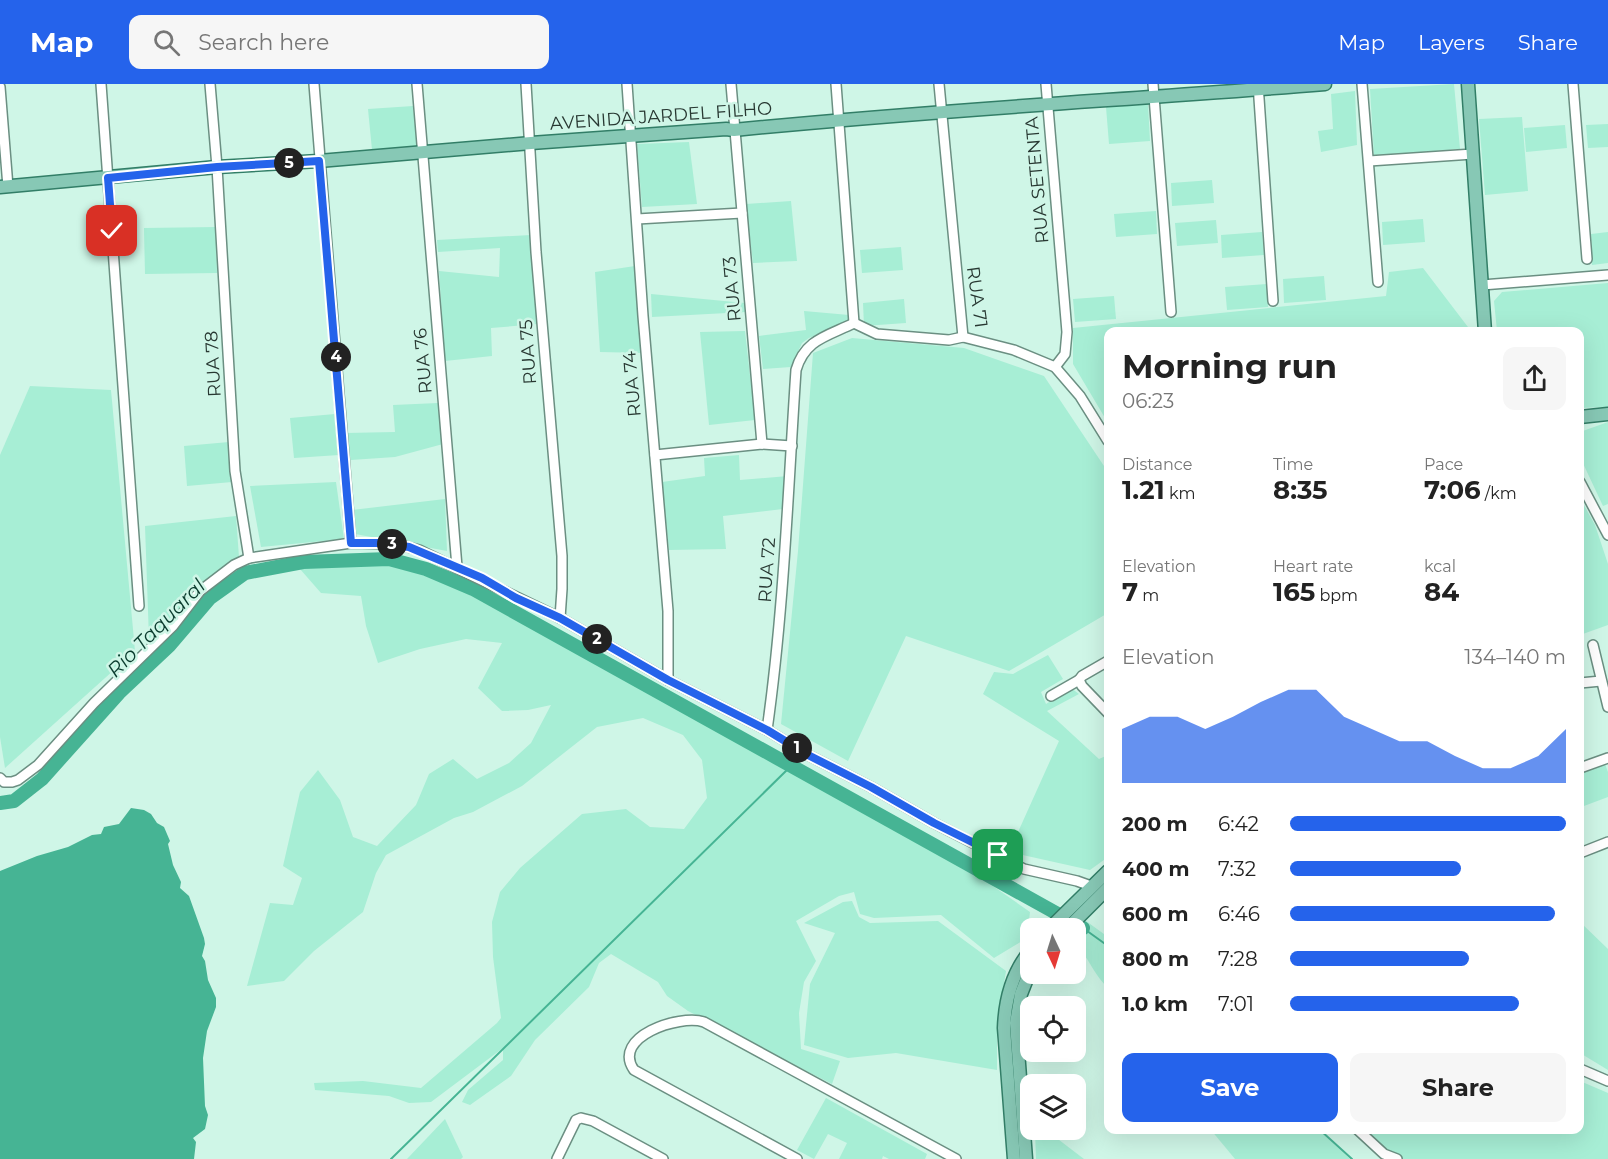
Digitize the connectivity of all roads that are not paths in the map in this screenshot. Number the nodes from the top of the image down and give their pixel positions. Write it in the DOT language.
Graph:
graph roads {
  1 [pos="101,84"];
  2 [pos="210,84"];
  3 [pos="314,84"];
  4 [pos="417,84"];
  5 [pos="526,84"];
  6 [pos="627,84"];
  7 [pos="731,84"];
  8 [pos="836,84"];
  9 [pos="939,84"];
  10 [pos="1046,84"];
  11 [pos="1153,84"];
  12 [pos="1325,84"];
  13 [pos="1362,84"];
  14 [pos="1468,84"];
  15 [pos="1573,84"];
  16 [pos="0,87"];
  17 [pos="1258,87"];
  18 [pos="1154,97"];
  19 [pos="1047,105"];
  20 [pos="941,113"];
  21 [pos="839,119"];
  22 [pos="735,130"];
  23 [pos="631,136"];
  24 [pos="531,143"];
  25 [pos="423,152"];
  26 [pos="1473,154"];
  27 [pos="319,161"];
  28 [pos="1369,161"];
  29 [pos="217,167"];
  30 [pos="108,178"];
  31 [pos="4,187"];
  32 [pos="742,213"];
  33 [pos="637,219"];
  34 [pos="1587,259"];
  35 [pos="1608,275"];
  36 [pos="1378,282"];
  37 [pos="1482,285"];
  38 [pos="1273,301"];
  39 [pos="1171,312"];
  40 [pos="854,323"];
  41 [pos="1485,327"];
  42 [pos="963,337"];
  43 [pos="1055,368"];
  44 [pos="1608,414"];
  45 [pos="1584,417"];
  46 [pos="1104,435"];
  47 [pos="762,444"];
  48 [pos="792,446"];
  49 [pos="655,455"];
  50 [pos="1584,490"];
  51 [pos="1608,535"];
  52 [pos="351,543"];
  53 [pos="249,558"];
  54 [pos="457,567"];
  55 [pos="139,606"];
  56 [pos="560,618"];
  57 [pos="1593,645"];
  58 [pos="1104,663"];
  59 [pos="668,680"];
  60 [pos="1079,680"];
  61 [pos="1601,681"];
  62 [pos="1584,683"];
  63 [pos="1051,696"];
  64 [pos="1608,707"];
  65 [pos="1104,709"];
  66 [pos="767,730"];
  67 [pos="1608,758"];
  68 [pos="1584,767"];
  69 [pos="0,778"];
  70 [pos="1608,842"];
  71 [pos="1584,851"];
  72 [pos="1104,875"];
  73 [pos="1091,886"];
  74 [pos="1104,892"];
  75 [pos="1060,918"];
  76 [pos="1078,918"];
  77 [pos="1020,967"];
  78 [pos="1025,984"];
  79 [pos="1584,1071"];
  80 [pos="1608,1081"];
  81 [pos="1362,1134"];
  82 [pos="557,1159"];
  83 [pos="663,1159"];
  84 [pos="797,1159"];
  85 [pos="956,1159"];
  86 [pos="1014,1159"];
  87 [pos="1026,1159"];
  88 [pos="1397,1159"];
  1 -- 30 [label="street"];
  2 -- 29 [label="street, RUA 78"];
  3 -- 27 [label="street"];
  4 -- 25 [label="street, RUA 76"];
  5 -- 24 [label="street, RUA 75"];
  6 -- 23 [label="street, RUA 74"];
  7 -- 22 [label="street, RUA 73"];
  8 -- 21 [label="street"];
  9 -- 20 [label="street, RUA 71"];
  10 -- 19 [label="street, RUA SETENTA"];
  11 -- 18 [label="street"];
  12 -- 17 [label="main road, AVENIDA JARDEL FILHO"];
  13 -- 28 [label="street"];
  14 -- 26 [label="main road"];
  15 -- 34 [label="street"];
  16 -- 31 [label="street"];
  17 -- 18 [label="main road, AVENIDA JARDEL FILHO"];
  17 -- 38 [label="street"];
  18 -- 19 [label="main road, AVENIDA JARDEL FILHO"];
  18 -- 39 [label="street"];
  19 -- 20 [label="main road, AVENIDA JARDEL FILHO"];
  19 -- 43 [label="street, RUA SETENTA"];
  20 -- 21 [label="main road, AVENIDA JARDEL FILHO"];
  20 -- 42 [label="street, RUA 71"];
  21 -- 22 [label="main road, AVENIDA JARDEL FILHO"];
  21 -- 40 [label="street"];
  22 -- 23 [label="main road, AVENIDA JARDEL FILHO"];
  22 -- 32 [label="street, RUA 73"];
  23 -- 24 [label="main road, AVENIDA JARDEL FILHO"];
  23 -- 33 [label="street, RUA 74"];
  24 -- 25 [label="main road, AVENIDA JARDEL FILHO"];
  24 -- 56 [label="street, RUA 75"];
  25 -- 27 [label="main road, AVENIDA JARDEL FILHO"];
  25 -- 54 [label="street, RUA 76"];
  26 -- 28 [label="street"];
  26 -- 37 [label="main road"];
  27 -- 29 [label="main road, AVENIDA JARDEL FILHO"];
  27 -- 52 [label="street"];
  28 -- 36 [label="street"];
  29 -- 30 [label="main road, AVENIDA JARDEL FILHO"];
  29 -- 53 [label="street, RUA 78"];
  30 -- 31 [label="main road, AVENIDA JARDEL FILHO"];
  30 -- 55 [label="street"];
  32 -- 33 [label="street"];
  32 -- 47 [label="street, RUA 73"];
  33 -- 49 [label="street, RUA 74"];
  35 -- 37 [label="street"];
  37 -- 41 [label="main road"];
  40 -- 42 [label="street"];
  40 -- 48 [label="street, RUA 72"];
  42 -- 43 [label="street, RUA 71"];
  43 -- 46 [label="street, RUA 71"];
  44 -- 45 [label="main road"];
  47 -- 48 [label="street"];
  47 -- 49 [label="street"];
  48 -- 66 [label="street, RUA 72"];
  49 -- 59 [label="street, RUA 74"];
  50 -- 51 [label="street"];
  52 -- 53 [label="street"];
  52 -- 54 [label="street"];
  53 -- 69 [label="street"];
  54 -- 56 [label="street"];
  56 -- 59 [label="street"];
  57 -- 61 [label="street"];
  58 -- 60 [label="street"];
  59 -- 66 [label="street"];
  60 -- 63 [label="street"];
  60 -- 65 [label="street"];
  61 -- 62 [label="street"];
  61 -- 64 [label="street"];
  66 -- 73 [label="street"];
  67 -- 68 [label="street"];
  70 -- 71 [label="street"];
  72 -- 73 [label="main road"];
  73 -- 75 [label="main road"];
  74 -- 76 [label="main road"];
  77 -- 86 [label="main road"];
  78 -- 87 [label="main road"];
  79 -- 80 [label="street"];
  81 -- 88 [label="street"];
  82 -- 83 [label="street"];
  84 -- 85 [label="street"];
}
